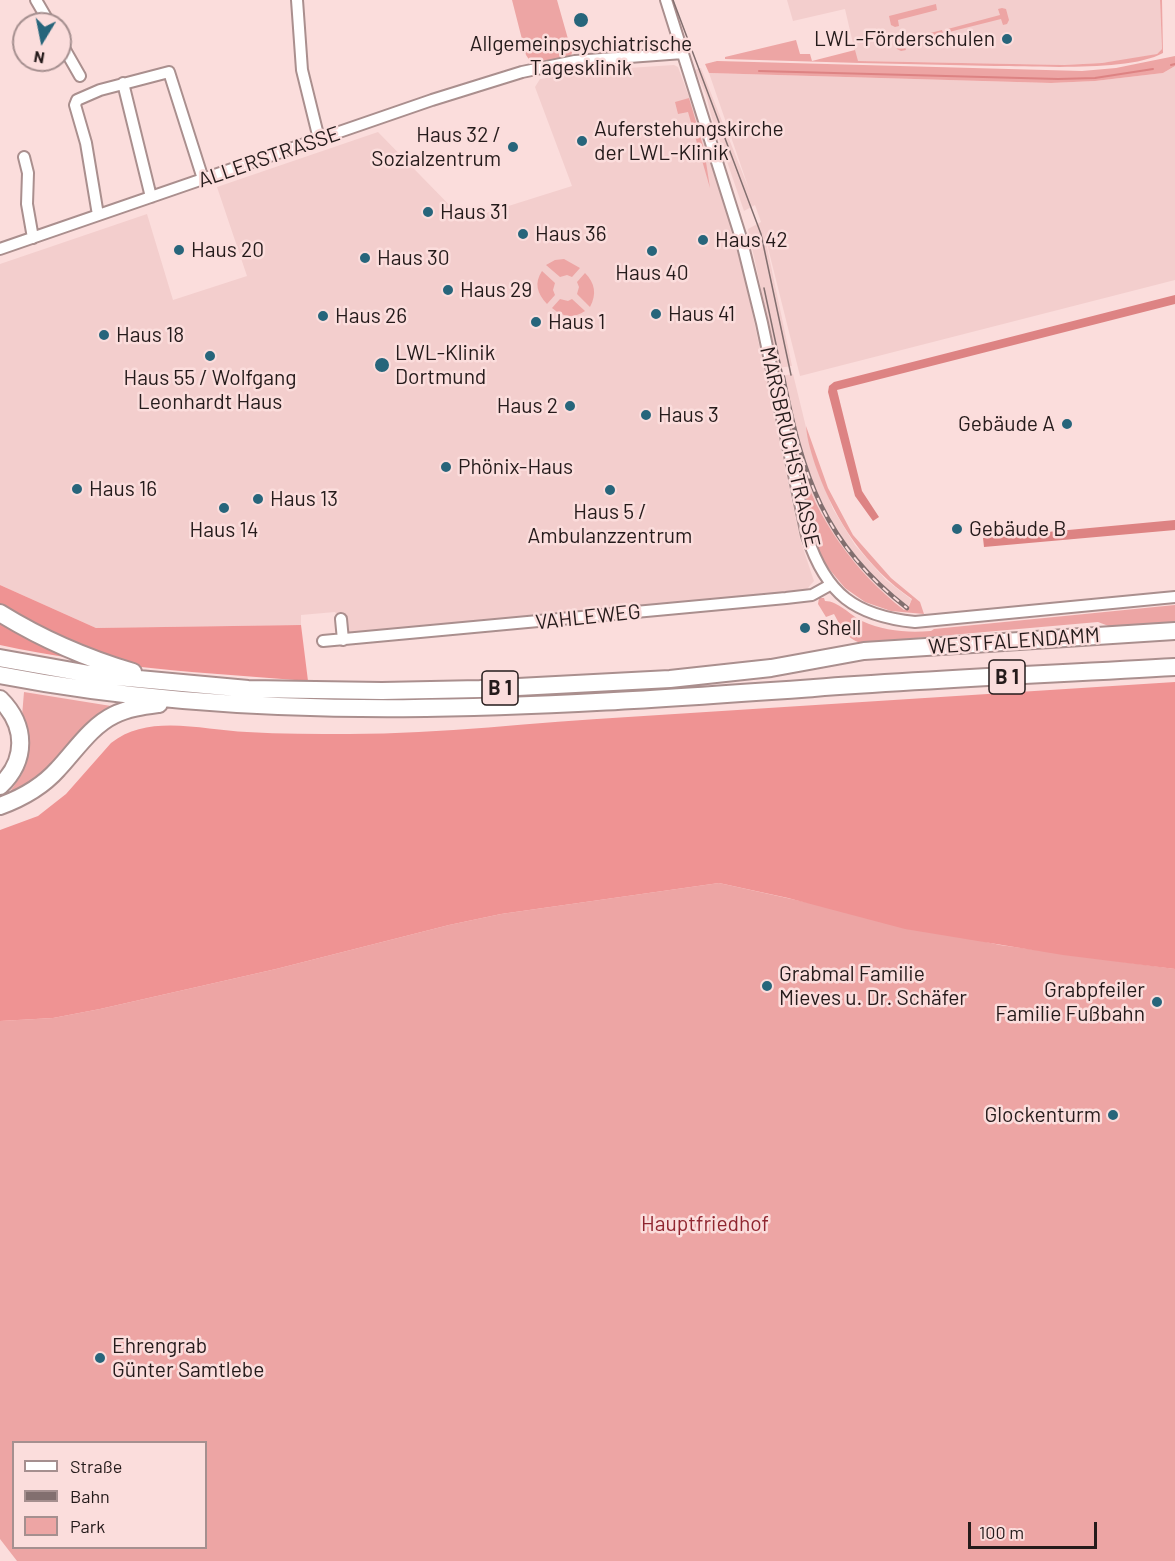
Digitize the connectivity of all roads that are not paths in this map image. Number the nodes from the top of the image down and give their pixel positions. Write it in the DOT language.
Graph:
graph roads {
  1 [pos="297,0"];
  2 [pos="666,0"];
  3 [pos="683,53"];
  4 [pos="72,62"];
  5 [pos="80,76"];
  6 [pos="123,83"];
  7 [pos="319,139"];
  8 [pos="24,157"];
  9 [pos="203,179"];
  10 [pos="151,197"];
  11 [pos="98,215"];
  12 [pos="33,238"];
  13 [pos="0,249"];
  14 [pos="830,585"];
  15 [pos="1175,597"];
  16 [pos="0,613"];
  17 [pos="341,619"];
  18 [pos="1175,631"];
  19 [pos="343,640"];
  20 [pos="323,641"];
  21 [pos="0,658"];
  22 [pos="1175,667"];
  23 [pos="0,675"];
  24 [pos="168,683"];
  25 [pos="0,699"];
  26 [pos="177,701"];
  27 [pos="0,786"];
  28 [pos="0,806"];
  1 -- 7 [label="street"];
  2 -- 3 [label="street, MARSBRUCHSTRASSE"];
  3 -- 7 [label="street, ALLERSTRASSE"];
  3 -- 14 [label="street, MARSBRUCHSTRASSE"];
  4 -- 5 [label="street"];
  6 -- 9 [label="street"];
  6 -- 10 [label="street"];
  6 -- 11 [label="street"];
  7 -- 9 [label="street, ALLERSTRASSE"];
  8 -- 12 [label="street"];
  9 -- 10 [label="street, ALLERSTRASSE"];
  10 -- 11 [label="street, ALLERSTRASSE"];
  11 -- 12 [label="street, ALLERSTRASSE"];
  12 -- 13 [label="street, ALLERSTRASSE"];
  14 -- 15 [label="street, MARSBRUCHSTRASSE"];
  14 -- 19 [label="street, VAHLEWEG"];
  16 -- 24 [label="highway"];
  17 -- 19 [label="street"];
  18 -- 24 [label="highway, WESTFALENDAMM / B 1"];
  19 -- 20 [label="street, VAHLEWEG"];
  21 -- 24 [label="highway, B 1"];
  22 -- 26 [label="highway, WESTFALENDAMM / B 1"];
  23 -- 26 [label="highway, B 1"];
  25 -- 27 [label="highway"];
  26 -- 28 [label="highway"];
}
